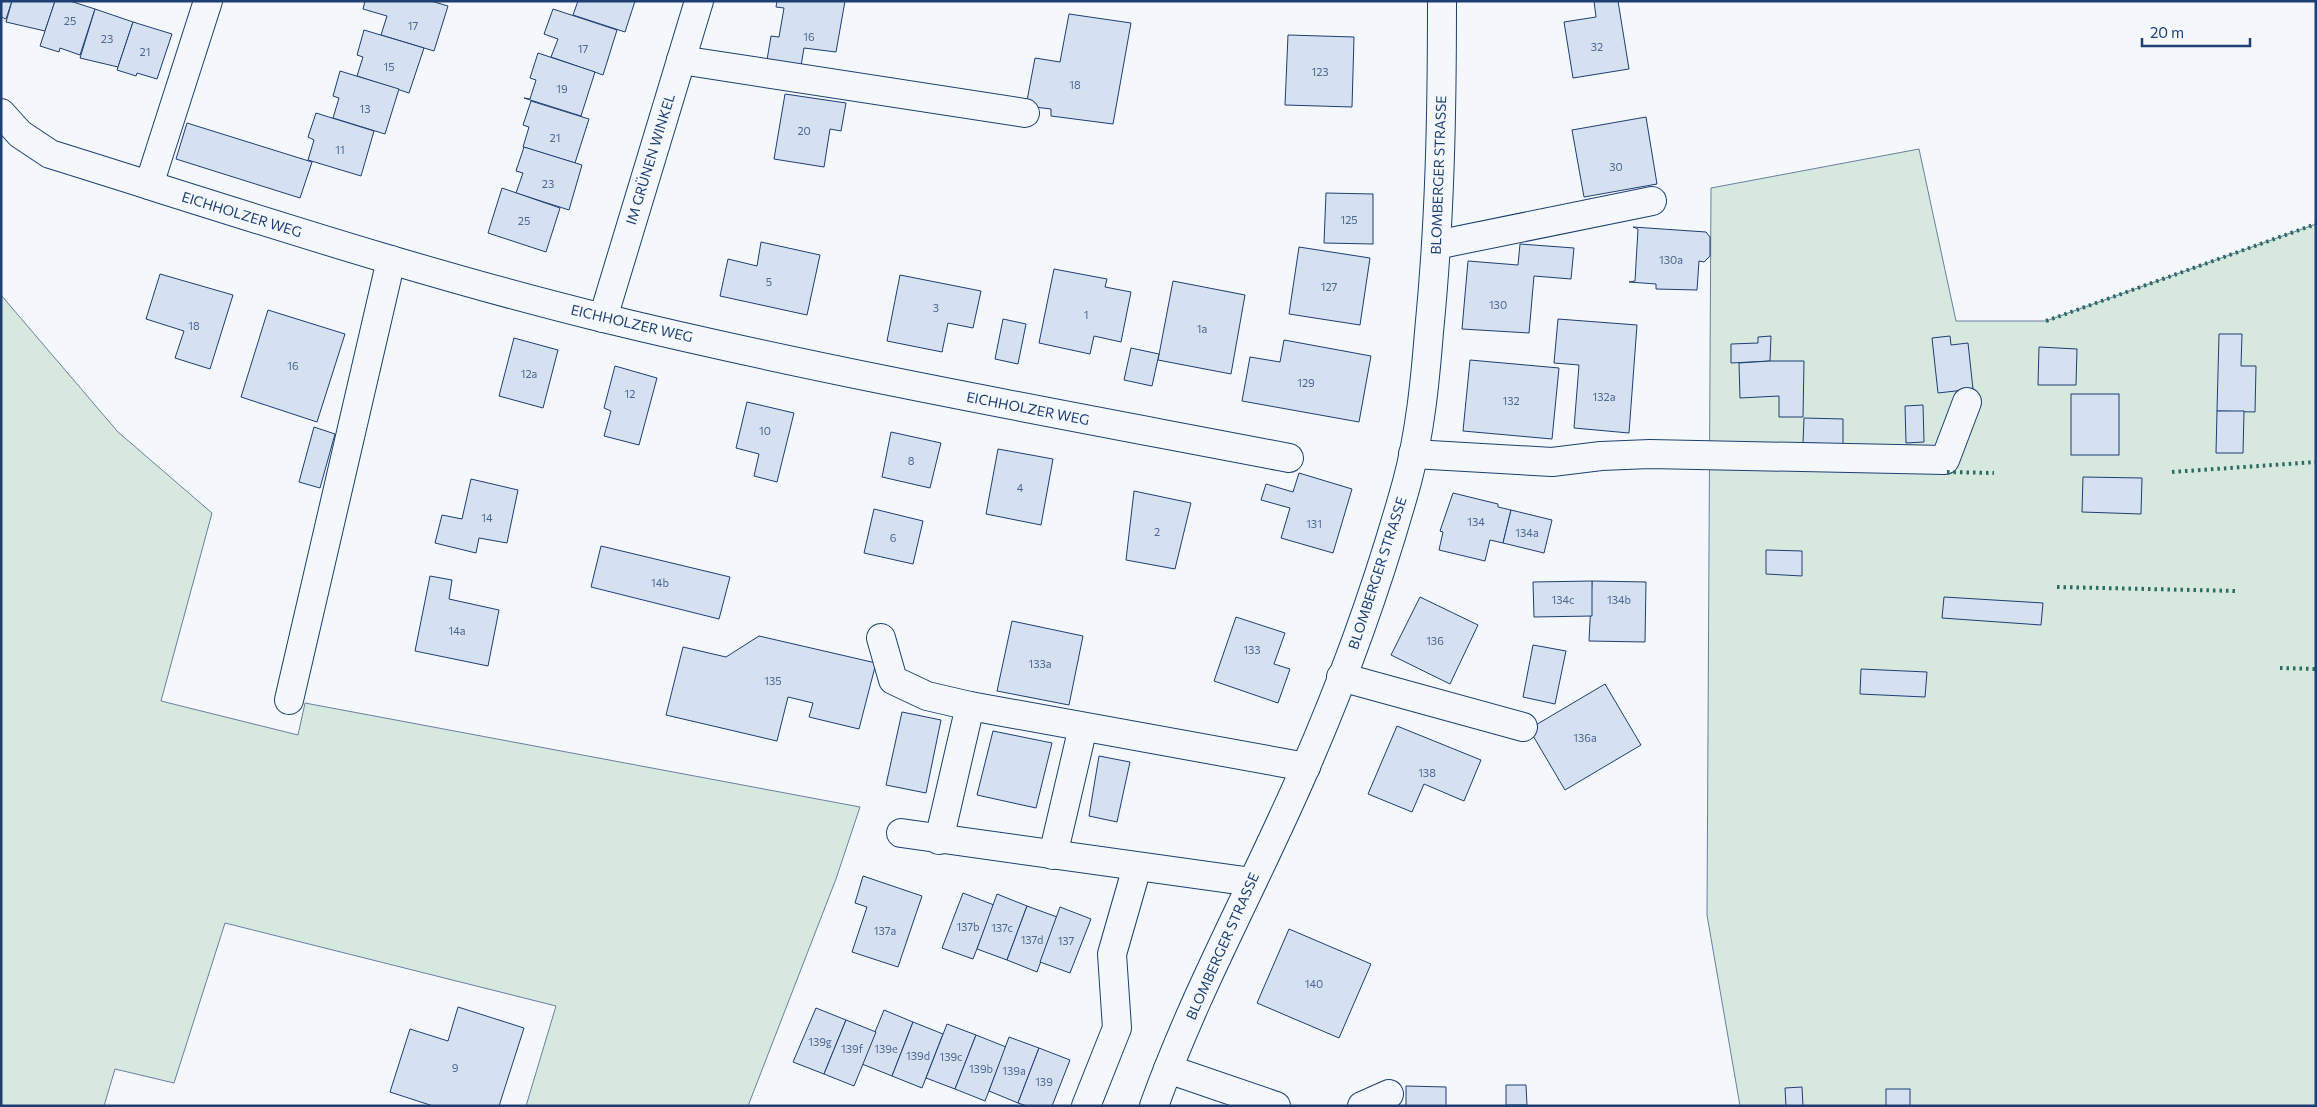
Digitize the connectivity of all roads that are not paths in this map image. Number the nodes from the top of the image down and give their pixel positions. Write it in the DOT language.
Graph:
graph roads {
  1 [pos="208,1"];
  2 [pos="699,1"];
  3 [pos="1442,1"];
  4 [pos="681,60"];
  5 [pos="1,113"];
  6 [pos="1025,113"];
  7 [pos="149,185"];
  8 [pos="1652,201"];
  9 [pos="1436,245"];
  10 [pos="391,260"];
  11 [pos="603,318"];
  12 [pos="1968,402"];
  13 [pos="1413,454"];
  14 [pos="1289,458"];
  15 [pos="881,638"];
  16 [pos="1341,677"];
  17 [pos="289,700"];
  18 [pos="970,706"];
  19 [pos="1523,726"];
  20 [pos="1083,727"];
  21 [pos="1306,767"];
  22 [pos="900,833"];
  23 [pos="939,840"];
  24 [pos="1053,855"];
  25 [pos="1137,867"];
  26 [pos="1252,882"];
  27 [pos="1168,1069"];
  28 [pos="1389,1094"];
  29 [pos="1086,1106"];
  30 [pos="1154,1106"];
  31 [pos="1276,1106"];
  32 [pos="1362,1106"];
  1 -- 7 [label="street"];
  2 -- 4 [label="street, IM GRÜNEN WINKEL"];
  3 -- 9 [label="street, BLOMBERGER STRASSE"];
  4 -- 6 [label="street"];
  4 -- 11 [label="street, IM GRÜNEN WINKEL"];
  5 -- 7 [label="street, EICHHOLZER WEG"];
  7 -- 10 [label="street, EICHHOLZER WEG"];
  8 -- 9 [label="street"];
  9 -- 13 [label="street, BLOMBERGER STRASSE"];
  10 -- 11 [label="street, EICHHOLZER WEG"];
  10 -- 17 [label="street"];
  11 -- 14 [label="street, EICHHOLZER WEG"];
  12 -- 13 [label="street"];
  13 -- 16 [label="street, BLOMBERGER STRASSE"];
  15 -- 18 [label="street"];
  16 -- 19 [label="street"];
  16 -- 21 [label="street, BLOMBERGER STRASSE"];
  18 -- 20 [label="street"];
  18 -- 23 [label="street"];
  20 -- 21 [label="street"];
  20 -- 24 [label="street"];
  21 -- 26 [label="street, BLOMBERGER STRASSE"];
  22 -- 23 [label="street"];
  23 -- 24 [label="street"];
  24 -- 25 [label="street"];
  25 -- 26 [label="street"];
  25 -- 29 [label="street"];
  26 -- 27 [label="street, BLOMBERGER STRASSE"];
  27 -- 30 [label="street, BLOMBERGER STRASSE"];
  27 -- 31 [label="street"];
  28 -- 32 [label="street"];
}
